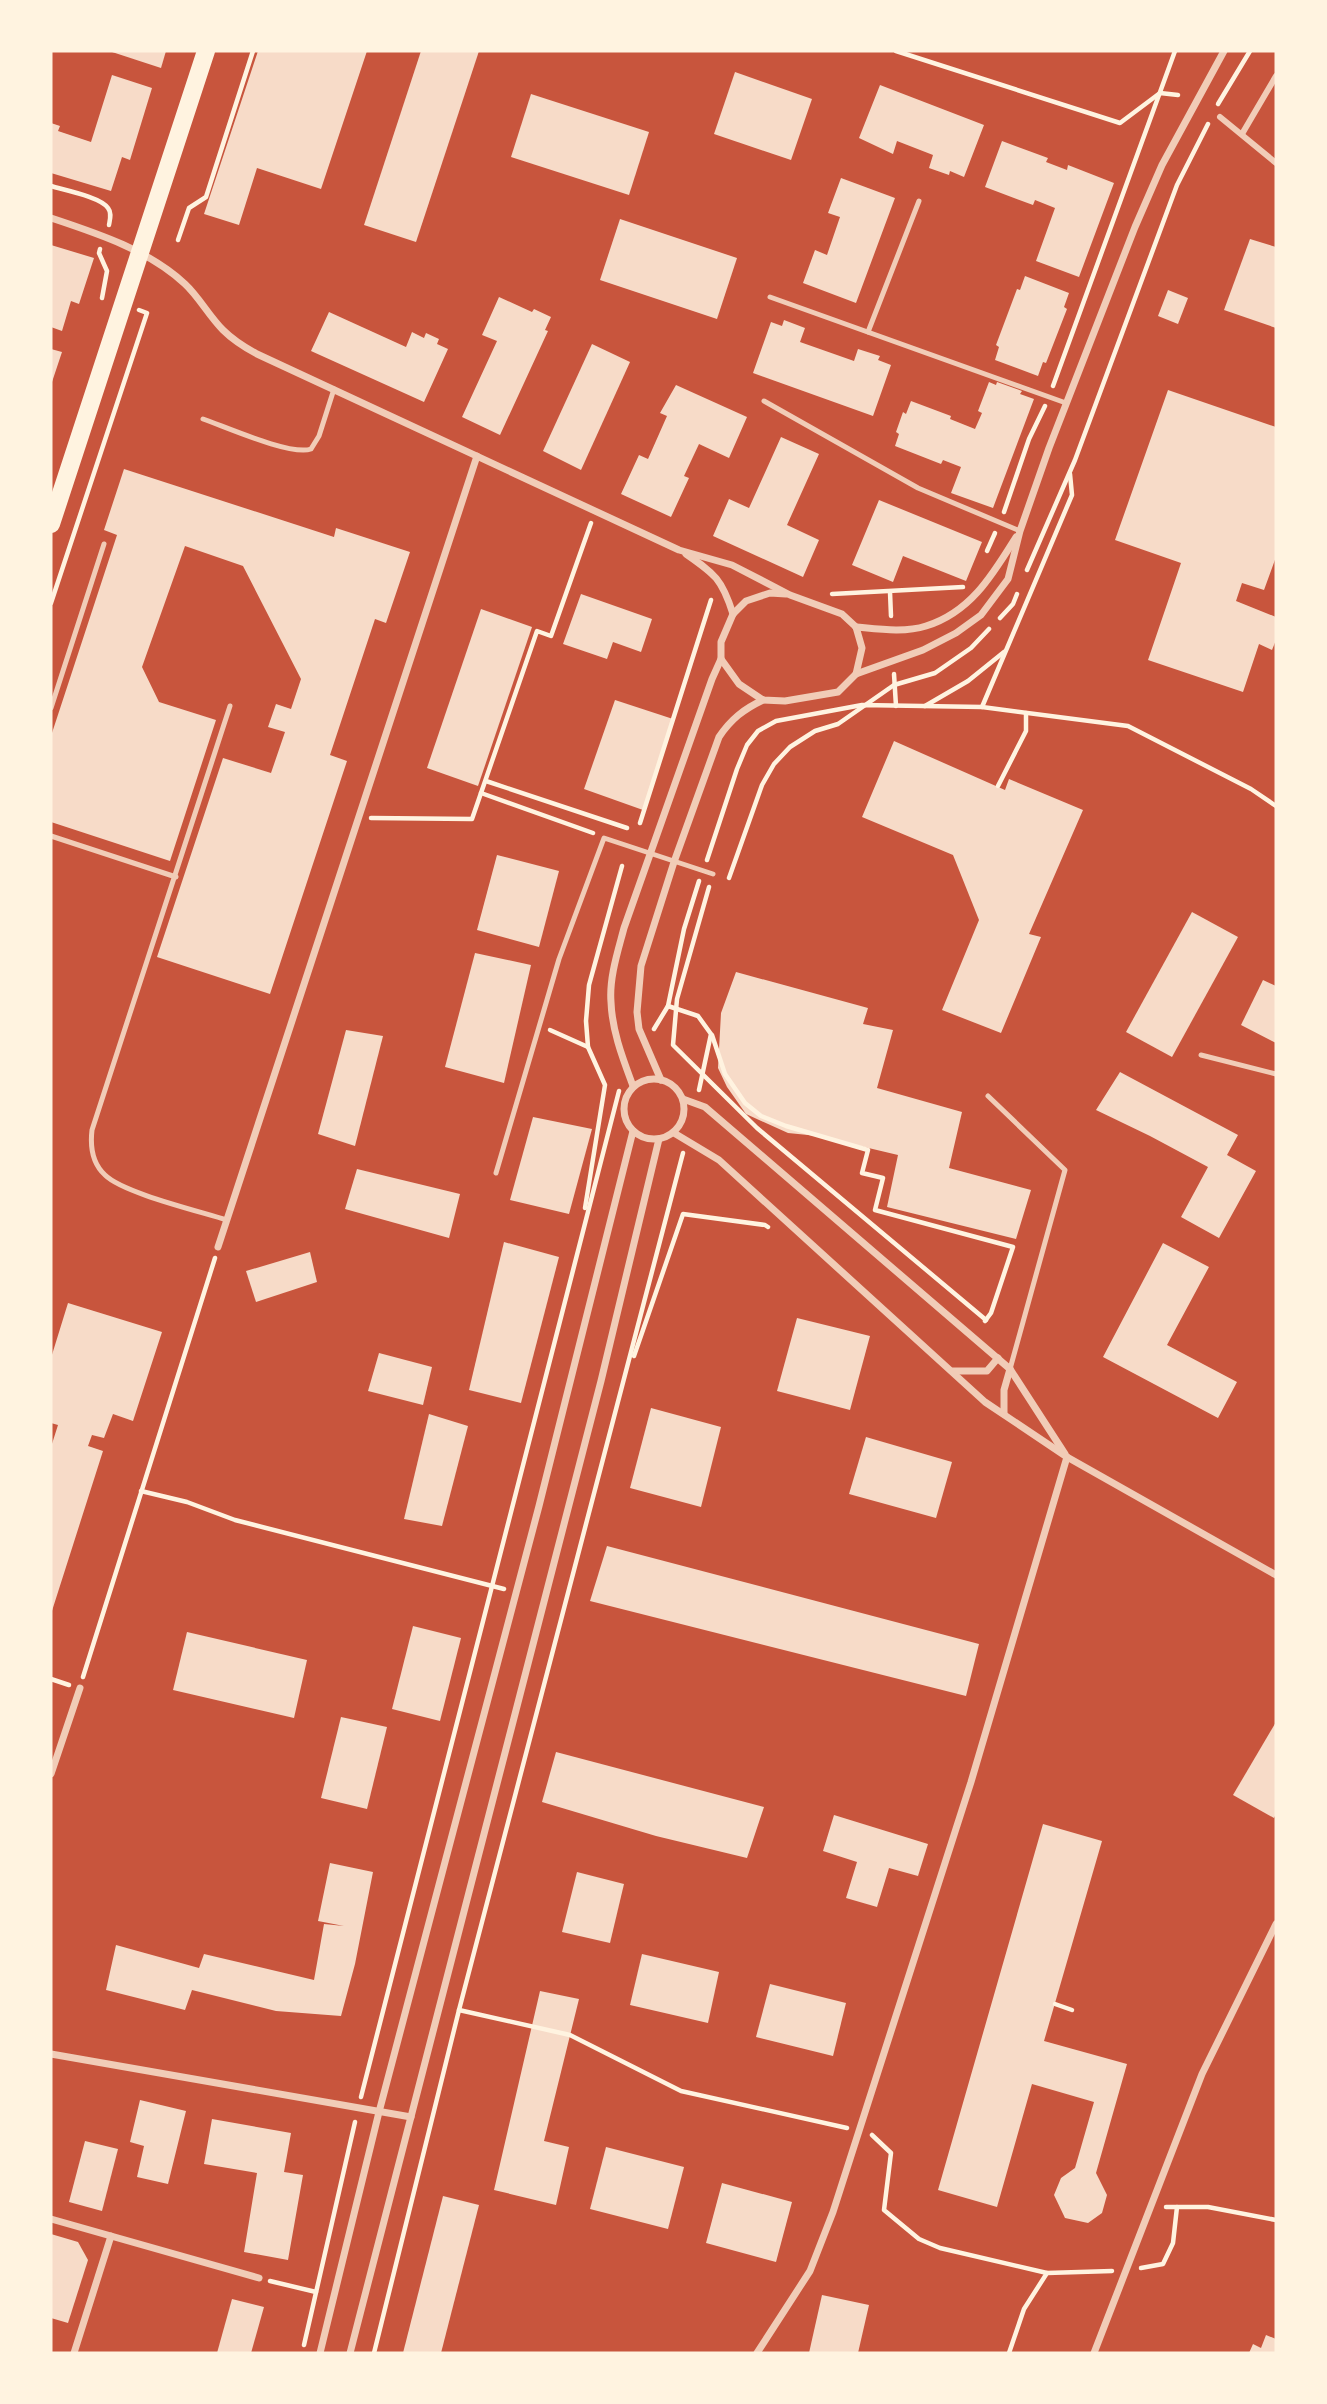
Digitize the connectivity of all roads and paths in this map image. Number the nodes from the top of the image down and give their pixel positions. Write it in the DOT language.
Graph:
graph roads {
  1 [pos="206,51"];
  2 [pos="253,51"];
  3 [pos="896,51"];
  4 [pos="1175,51"];
  5 [pos="1224,51"];
  6 [pos="1250,51"];
  7 [pos="1276,76"];
  8 [pos="1160,93"];
  9 [pos="1178,95"];
  10 [pos="1220,117"];
  11 [pos="1242,134"];
  12 [pos="1276,163"];
  13 [pos="51,186"];
  14 [pos="919,201"];
  15 [pos="51,218"];
  16 [pos="110,223"];
  17 [pos="178,240"];
  18 [pos="99,253"];
  19 [pos="141,254"];
  20 [pos="102,297"];
  21 [pos="770,297"];
  22 [pos="147,313"];
  23 [pos="869,332"];
  24 [pos="334,389"];
  25 [pos="1049,397"];
  26 [pos="764,401"];
  27 [pos="1066,403"];
  28 [pos="203,419"];
  29 [pos="477,456"];
  30 [pos="595,512"];
  31 [pos="1000,522"];
  32 [pos="51,524"];
  33 [pos="1020,531"];
  34 [pos="104,544"];
  35 [pos="679,550"];
  36 [pos="983,561"];
  37 [pos="971,586"];
  38 [pos="790,595"];
  39 [pos="711,600"];
  40 [pos="51,603"];
  41 [pos="823,607"];
  42 [pos="733,614"];
  43 [pos="856,627"];
  44 [pos="1006,651"];
  45 [pos="721,659"];
  46 [pos="856,674"];
  47 [pos="763,700"];
  48 [pos="862,705"];
  49 [pos="230,706"];
  50 [pos="924,706"];
  51 [pos="982,707"];
  52 [pos="51,708"];
  53 [pos="1026,713"];
  54 [pos="485,781"];
  55 [pos="998,786"];
  56 [pos="481,793"];
  57 [pos="1276,806"];
  58 [pos="360,815"];
  59 [pos="640,823"];
  60 [pos="630,829"];
  61 [pos="51,836"];
  62 [pos="604,838"];
  63 [pos="650,854"];
  64 [pos="674,862"];
  65 [pos="622,866"];
  66 [pos="704,868"];
  67 [pos="713,874"];
  68 [pos="176,877"];
  69 [pos="729,878"];
  70 [pos="700,880"];
  71 [pos="668,1006"];
  72 [pos="540,1026"];
  73 [pos="652,1031"];
  74 [pos="711,1034"];
  75 [pos="588,1047"];
  76 [pos="1200,1055"];
  77 [pos="1276,1074"];
  78 [pos="662,1080"];
  79 [pos="623,1084"];
  80 [pos="633,1086"];
  81 [pos="698,1096"];
  82 [pos="988,1096"];
  83 [pos="683,1099"];
  84 [pos="633,1131"];
  85 [pos="674,1133"];
  86 [pos="659,1139"];
  87 [pos="684,1149"];
  88 [pos="496,1173"];
  89 [pos="227,1220"];
  90 [pos="775,1232"];
  91 [pos="580,1236"];
  92 [pos="218,1247"];
  93 [pos="986,1320"];
  94 [pos="974,1337"];
  95 [pos="998,1358"];
  96 [pos="1010,1369"];
  97 [pos="953,1371"];
  98 [pos="624,1386"];
  99 [pos="1004,1414"];
  100 [pos="1068,1457"];
  101 [pos="141,1491"];
  102 [pos="1276,1575"];
  103 [pos="493,1586"];
  104 [pos="517,1592"];
  105 [pos="545,1598"];
  106 [pos="566,1603"];
  107 [pos="80,1688"];
  108 [pos="51,1774"];
  109 [pos="1276,1924"];
  110 [pos="1055,2004"];
  111 [pos="458,2010"];
  112 [pos="1072,2010"];
  113 [pos="51,2054"];
  114 [pos="358,2109"];
  115 [pos="379,2112"];
  116 [pos="411,2117"];
  117 [pos="860,2131"];
  118 [pos="1151,2206"];
  119 [pos="1177,2207"];
  120 [pos="51,2219"];
  121 [pos="1276,2220"];
  122 [pos="111,2236"];
  123 [pos="1126,2271"];
  124 [pos="1047,2273"];
  125 [pos="259,2278"];
  126 [pos="316,2292"];
  127 [pos="74,2353"];
  128 [pos="303,2353"];
  129 [pos="320,2353"];
  130 [pos="349,2353"];
  131 [pos="374,2353"];
  132 [pos="757,2353"];
  133 [pos="1009,2353"];
  134 [pos="1094,2353"];
  1 -- 19 [label="main road"];
  2 -- 17 [label="path"];
  3 -- 8 [label="path"];
  4 -- 8 [label="path"];
  5 -- 27 [label="street"];
  6 -- 44 [label="path"];
  7 -- 11 [label="street"];
  8 -- 9 [label="path"];
  8 -- 25 [label="path"];
  10 -- 11 [label="street"];
  11 -- 12 [label="street"];
  13 -- 16 [label="path"];
  14 -- 23 [label="lane"];
  15 -- 19 [label="street"];
  18 -- 20 [label="path"];
  19 -- 24 [label="street"];
  19 -- 32 [label="main road"];
  21 -- 23 [label="lane"];
  22 -- 40 [label="path"];
  23 -- 25 [label="lane"];
  24 -- 28 [label="lane"];
  24 -- 29 [label="street"];
  25 -- 27 [label="lane"];
  25 -- 31 [label="path"];
  26 -- 31 [label="lane"];
  27 -- 33 [label="street"];
  29 -- 30 [label="street"];
  29 -- 58 [label="street"];
  30 -- 35 [label="street"];
  30 -- 54 [label="path"];
  31 -- 33 [label="lane"];
  31 -- 36 [label="path"];
  33 -- 43 [label="street"];
  33 -- 46 [label="street"];
  34 -- 52 [label="lane"];
  35 -- 38 [label="street"];
  35 -- 42 [label="street"];
  37 -- 41 [label="path"];
  38 -- 41 [label="street"];
  38 -- 42 [label="street"];
  39 -- 59 [label="path"];
  41 -- 43 [label="street"];
  42 -- 45 [label="street"];
  43 -- 46 [label="street"];
  44 -- 50 [label="path"];
  44 -- 51 [label="path"];
  45 -- 47 [label="street"];
  45 -- 63 [label="street"];
  46 -- 47 [label="street"];
  47 -- 64 [label="street"];
  48 -- 50 [label="path"];
  48 -- 66 [label="path"];
  48 -- 69 [label="path"];
  49 -- 68 [label="lane"];
  50 -- 51 [label="path"];
  51 -- 53 [label="path"];
  53 -- 55 [label="path"];
  53 -- 57 [label="path"];
  54 -- 56 [label="path"];
  54 -- 60 [label="path"];
  56 -- 58 [label="path"];
  56 -- 62 [label="path"];
  58 -- 89 [label="street"];
  61 -- 68 [label="lane"];
  62 -- 63 [label="lane"];
  62 -- 72 [label="lane"];
  63 -- 64 [label="lane"];
  63 -- 80 [label="street"];
  64 -- 67 [label="lane"];
  64 -- 78 [label="street"];
  65 -- 75 [label="path"];
  67 -- 93 [label="path"];
  68 -- 89 [label="lane"];
  70 -- 71 [label="path"];
  71 -- 73 [label="path"];
  71 -- 74 [label="path"];
  72 -- 75 [label="path"];
  72 -- 88 [label="lane"];
  74 -- 81 [label="path"];
  74 -- 93 [label="path"];
  75 -- 91 [label="path"];
  76 -- 77 [label="lane"];
  78 -- 80 [label="street"];
  78 -- 83 [label="street"];
  79 -- 91 [label="path"];
  80 -- 84 [label="street"];
  82 -- 96 [label="lane"];
  83 -- 85 [label="street"];
  83 -- 94 [label="street"];
  84 -- 86 [label="street"];
  84 -- 104 [label="street"];
  85 -- 86 [label="street"];
  85 -- 97 [label="street"];
  86 -- 105 [label="street"];
  87 -- 98 [label="path"];
  89 -- 92 [label="street"];
  90 -- 98 [label="path"];
  91 -- 103 [label="path"];
  92 -- 101 [label="path"];
  93 -- 94 [label="path"];
  94 -- 95 [label="street"];
  95 -- 96 [label="street"];
  95 -- 97 [label="street"];
  96 -- 99 [label="street"];
  96 -- 100 [label="street"];
  97 -- 99 [label="street"];
  98 -- 106 [label="path"];
  99 -- 100 [label="street"];
  100 -- 102 [label="street"];
  100 -- 117 [label="street"];
  101 -- 103 [label="path"];
  101 -- 107 [label="path"];
  103 -- 104 [label="path"];
  103 -- 114 [label="path"];
  104 -- 115 [label="street"];
  105 -- 106 [label="path"];
  105 -- 116 [label="street"];
  106 -- 111 [label="path"];
  107 -- 108 [label="street"];
  109 -- 118 [label="street"];
  110 -- 112 [label="path"];
  111 -- 117 [label="path"];
  111 -- 131 [label="path"];
  113 -- 114 [label="street"];
  114 -- 115 [label="street"];
  114 -- 126 [label="path"];
  115 -- 116 [label="street"];
  115 -- 129 [label="street"];
  116 -- 130 [label="street"];
  117 -- 124 [label="path"];
  117 -- 132 [label="street"];
  118 -- 119 [label="path"];
  118 -- 123 [label="street"];
  119 -- 121 [label="path"];
  119 -- 123 [label="path"];
  120 -- 122 [label="street"];
  122 -- 125 [label="street"];
  122 -- 127 [label="street"];
  123 -- 124 [label="path"];
  123 -- 134 [label="street"];
  124 -- 133 [label="path"];
  125 -- 126 [label="path"];
  126 -- 128 [label="path"];
}
